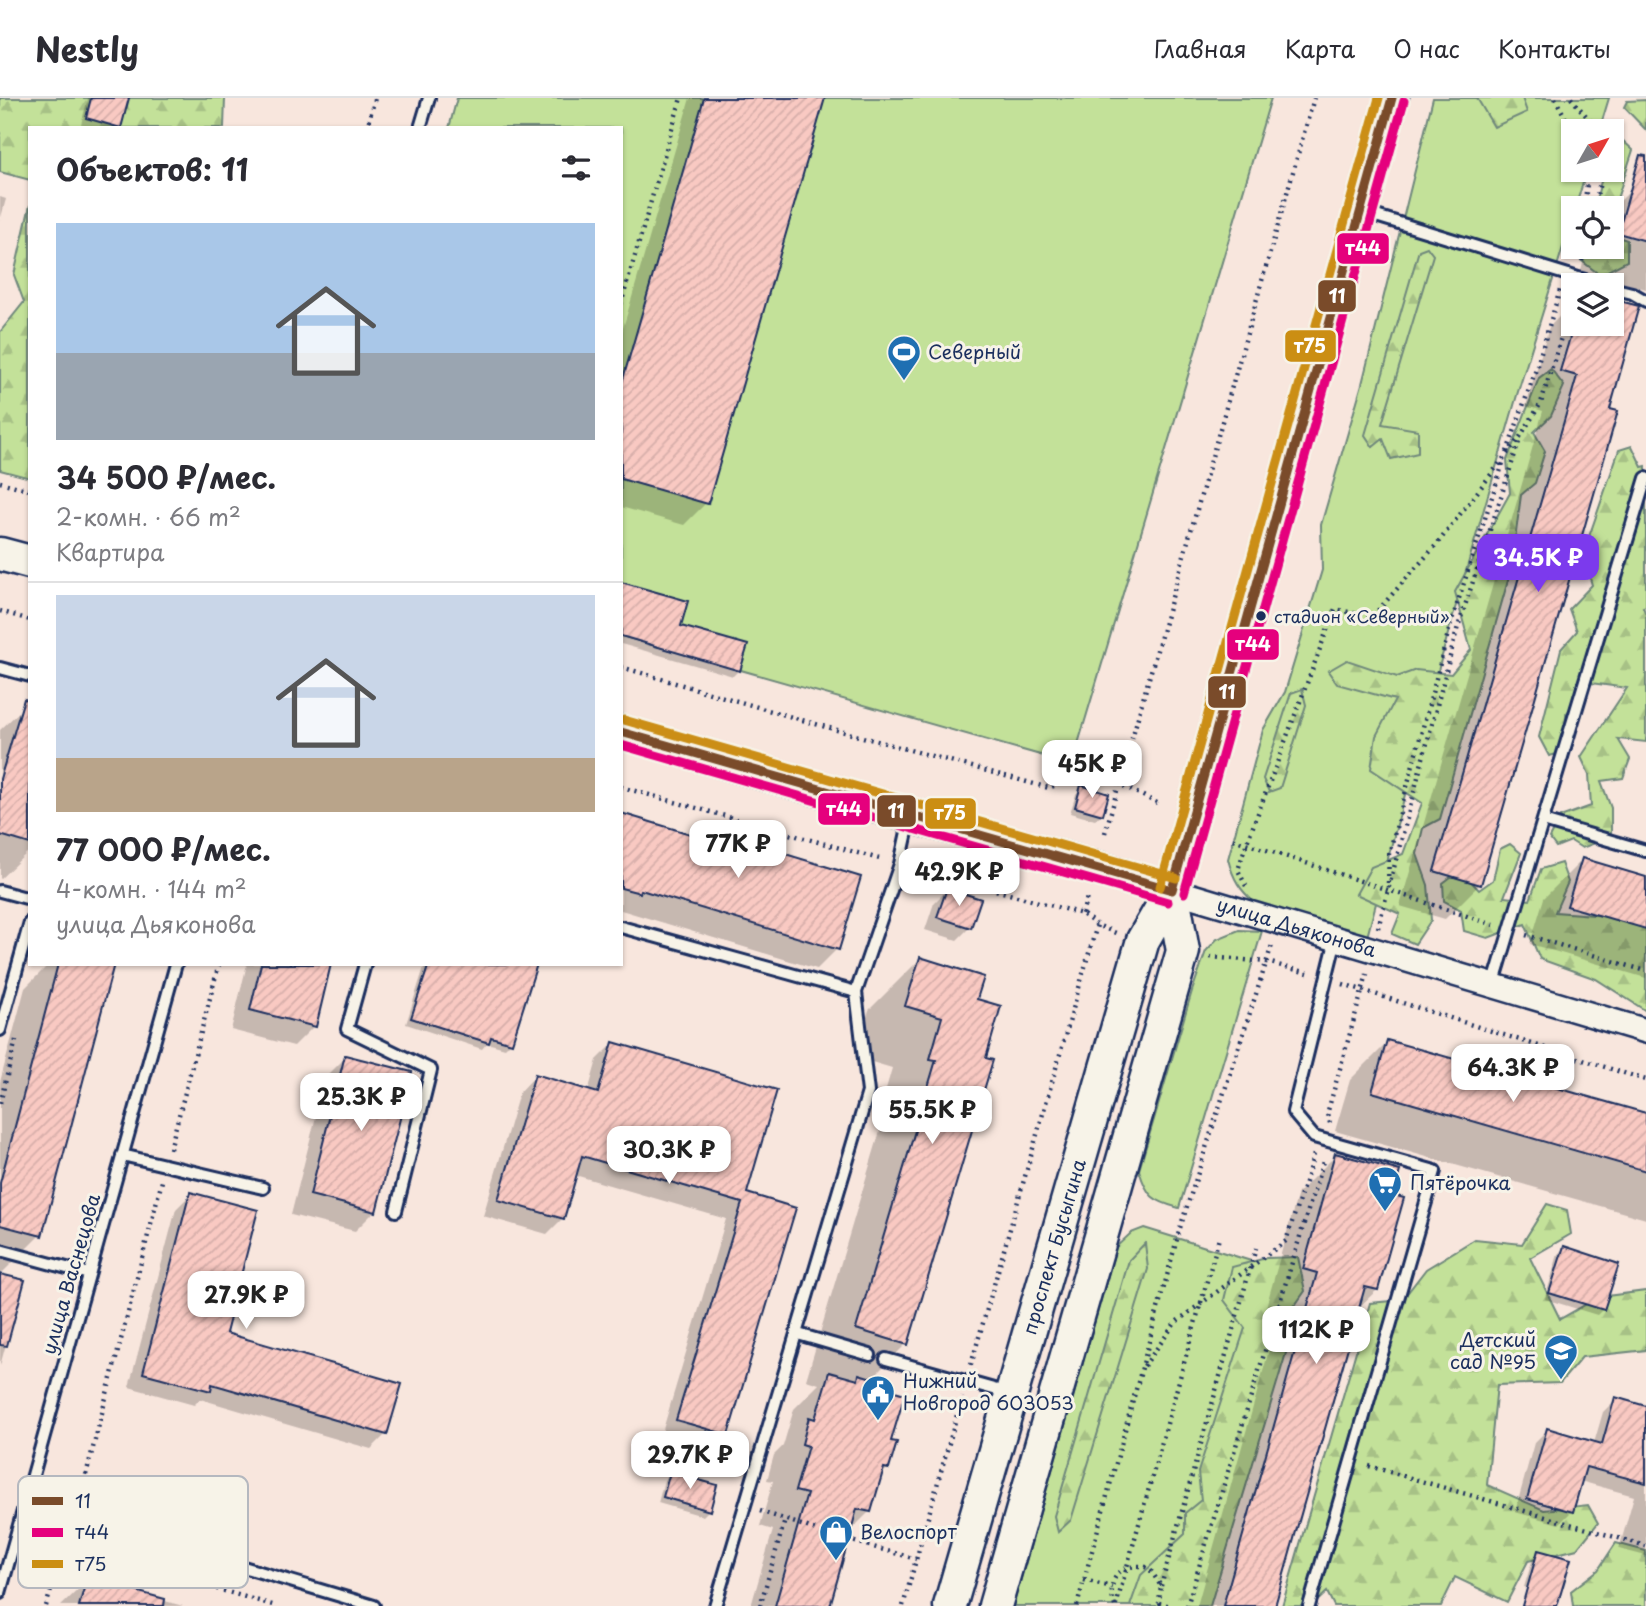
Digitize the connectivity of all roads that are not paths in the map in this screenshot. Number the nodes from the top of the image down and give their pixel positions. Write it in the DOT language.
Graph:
graph roads {
  1 [pos="429,98"];
  2 [pos="1392,98"];
  3 [pos="421,126"];
  4 [pos="1360,211"];
  5 [pos="1562,273"];
  6 [pos="1624,291"];
  7 [pos="1646,301"];
  8 [pos="1646,478"];
  9 [pos="0,554"];
  10 [pos="28,561"];
  11 [pos="0,668"];
  12 [pos="28,675"];
  13 [pos="623,733"];
  14 [pos="910,816"];
  15 [pos="1543,821"];
  16 [pos="1646,850"];
  17 [pos="1172,890"];
  18 [pos="0,891"];
  19 [pos="28,898"];
  20 [pos="623,928"];
  21 [pos="28,929"];
  22 [pos="1336,939"];
  23 [pos="175,966"];
  24 [pos="364,966"];
  25 [pos="1493,986"];
  26 [pos="856,992"];
  27 [pos="0,1030"];
  28 [pos="1646,1031"];
  29 [pos="122,1154"];
  30 [pos="263,1188"];
  31 [pos="396,1211"];
  32 [pos="0,1250"];
  33 [pos="89,1274"];
  34 [pos="798,1334"];
  35 [pos="870,1355"];
  36 [pos="886,1359"];
  37 [pos="1011,1394"];
  38 [pos="32,1476"];
  39 [pos="18,1528"];
  40 [pos="248,1568"];
  41 [pos="0,1594"];
  42 [pos="374,1606"];
  43 [pos="715,1606"];
  44 [pos="950,1606"];
  45 [pos="995,1606"];
  46 [pos="1309,1606"];
  1 -- 3 [label="lane"];
  2 -- 4 [label="main road, проспект Бусыгина"];
  4 -- 5 [label="lane"];
  4 -- 17 [label="main road, проспект Бусыгина"];
  6 -- 7 [label="lane"];
  8 -- 15 [label="lane"];
  9 -- 10 [label="main road"];
  11 -- 12 [label="lane"];
  13 -- 14 [label="main road, улица Дьяконова"];
  14 -- 17 [label="main road, улица Дьяконова"];
  14 -- 26 [label="lane"];
  15 -- 16 [label="lane"];
  15 -- 25 [label="lane"];
  17 -- 22 [label="street, улица Дьяконова"];
  17 -- 37 [label="main road, проспект Бусыгина"];
  17 -- 45 [label="main road, проспект Бусыгина"];
  18 -- 19 [label="lane"];
  20 -- 26 [label="lane"];
  21 -- 27 [label="lane"];
  22 -- 25 [label="street, улица Дьяконова"];
  22 -- 46 [label="lane"];
  23 -- 29 [label="lane, улица Васнецова"];
  24 -- 31 [label="lane"];
  25 -- 28 [label="street, улица Дьяконова"];
  26 -- 34 [label="lane"];
  29 -- 30 [label="lane"];
  29 -- 33 [label="lane, улица Васнецова"];
  32 -- 33 [label="lane"];
  33 -- 38 [label="lane, улица Васнецова"];
  34 -- 35 [label="lane"];
  34 -- 43 [label="lane"];
  36 -- 37 [label="lane"];
  37 -- 44 [label="main road, проспект Бусыгина"];
  39 -- 41 [label="lane, улица Васнецова"];
  40 -- 42 [label="lane"];
}
